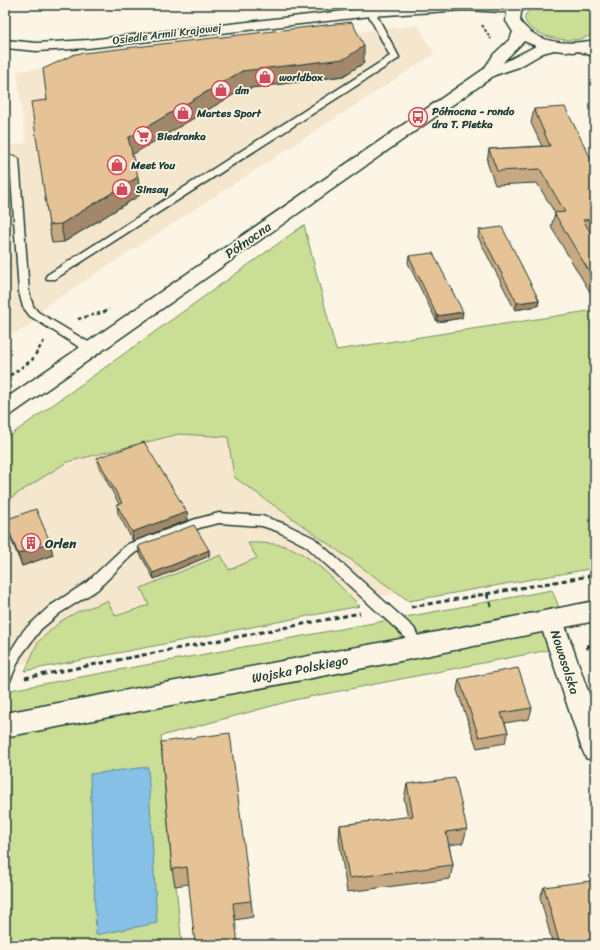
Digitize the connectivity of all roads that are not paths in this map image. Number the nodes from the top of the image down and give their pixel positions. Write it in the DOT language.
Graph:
graph roads {
  1 [pos="519,6"];
  2 [pos="435,8"];
  3 [pos="326,10"];
  4 [pos="371,12"];
  5 [pos="517,27"];
  6 [pos="5,44"];
  7 [pos="553,46"];
  8 [pos="590,48"];
  9 [pos="490,72"];
  10 [pos="5,160"];
  11 [pos="51,277"];
  12 [pos="91,349"];
  13 [pos="5,408"];
  14 [pos="595,611"];
  15 [pos="551,620"];
  16 [pos="416,647"];
  17 [pos="5,677"];
  18 [pos="5,725"];
  19 [pos="595,749"];
  1 -- 2 [label="street, Osiedle Armii Krajowej"];
  1 -- 5 [label="street"];
  2 -- 4 [label="street, Osiedle Armii Krajowej"];
  2 -- 5 [label="street, Osiedle Armii Krajowej"];
  3 -- 4 [label="street, Osiedle Armii Krajowej"];
  3 -- 6 [label="street, Osiedle Armii Krajowej"];
  4 -- 11 [label="lane"];
  5 -- 7 [label="street, Osiedle Armii Krajowej"];
  5 -- 9 [label="street"];
  7 -- 8 [label="street"];
  7 -- 9 [label="street"];
  9 -- 12 [label="street, Północna"];
  10 -- 12 [label="lane"];
  12 -- 13 [label="street, Północna"];
  14 -- 15 [label="street, Wojska Polskiego"];
  15 -- 16 [label="street, Wojska Polskiego"];
  15 -- 19 [label="street, Nowosolska"];
  16 -- 17 [label="lane"];
  16 -- 18 [label="street, Wojska Polskiego"];
}
